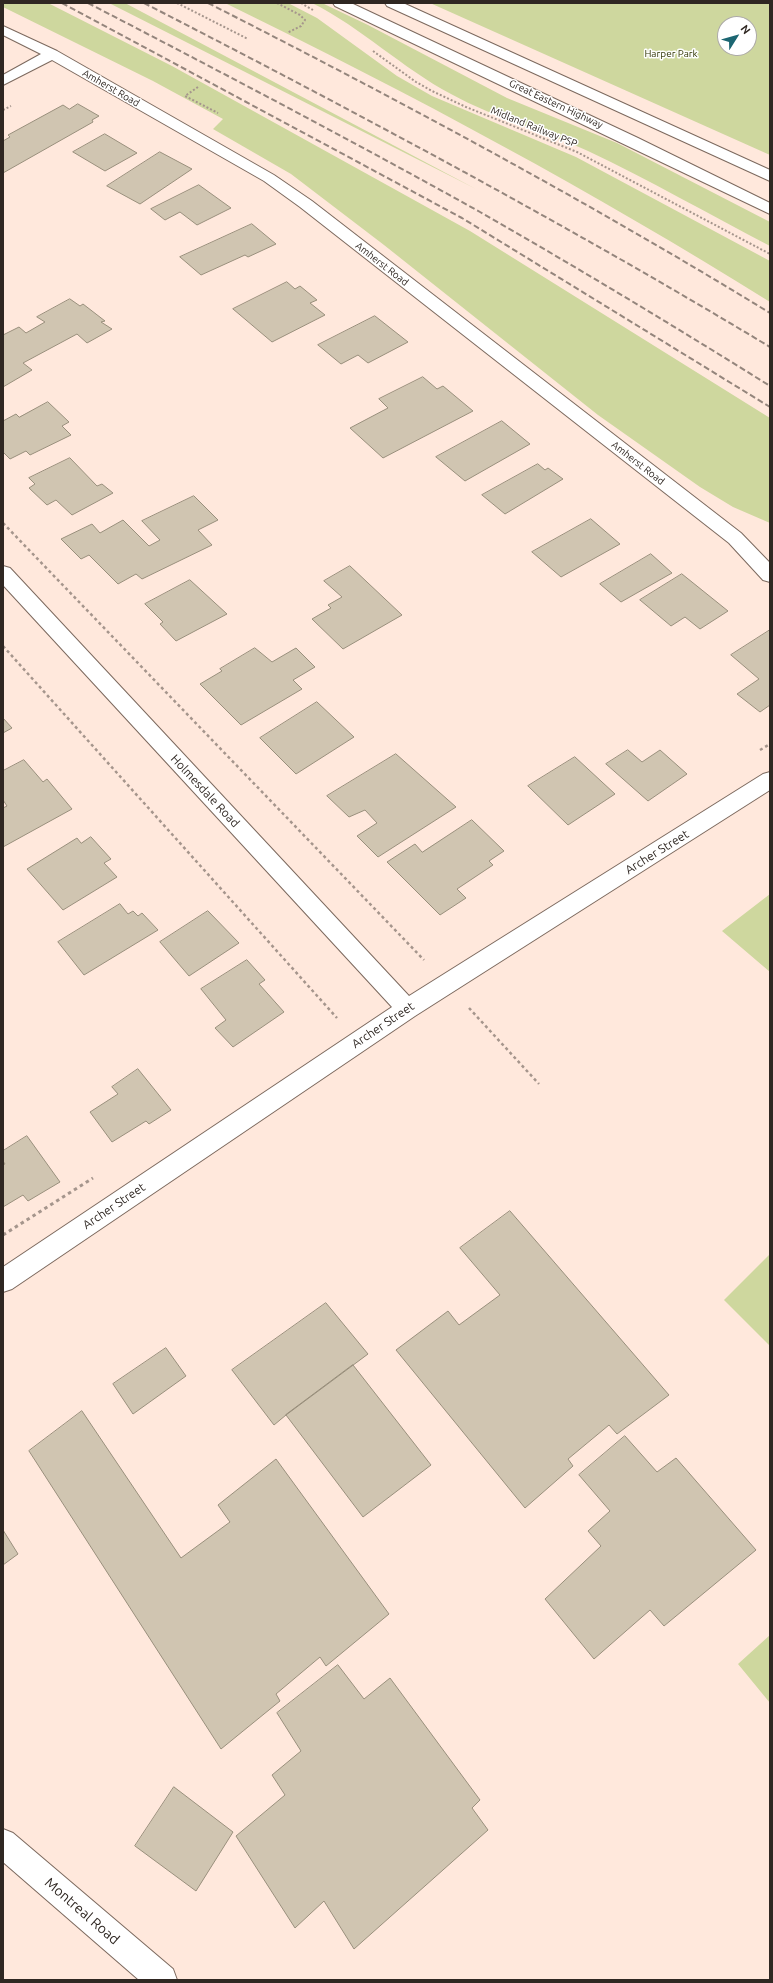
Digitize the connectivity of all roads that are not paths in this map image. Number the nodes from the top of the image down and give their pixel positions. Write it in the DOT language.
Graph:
graph roads {
  1 [pos="340,3"];
  2 [pos="392,3"];
  3 [pos="3,30"];
  4 [pos="52,54"];
  5 [pos="3,81"];
  6 [pos="770,176"];
  7 [pos="770,209"];
  8 [pos="735,538"];
  9 [pos="770,553"];
  10 [pos="3,573"];
  11 [pos="770,575"];
  12 [pos="770,780"];
  13 [pos="407,1009"];
  14 [pos="3,1281"];
  15 [pos="3,1842"];
  16 [pos="162,1980"];
  1 -- 7 [label="main road, Great Eastern Highway"];
  2 -- 6 [label="main road, Great Eastern Highway"];
  3 -- 4 [label="main road, Amherst Road"];
  4 -- 5 [label="main road"];
  4 -- 8 [label="main road, Amherst Road"];
  8 -- 9 [label="main road, Amherst Road"];
  8 -- 11 [label="main road, Amherst Road"];
  10 -- 13 [label="main road, Holmesdale Road"];
  12 -- 13 [label="main road, Archer Street"];
  13 -- 14 [label="main road, Archer Street"];
  15 -- 16 [label="main road, Montreal Road"];
}
